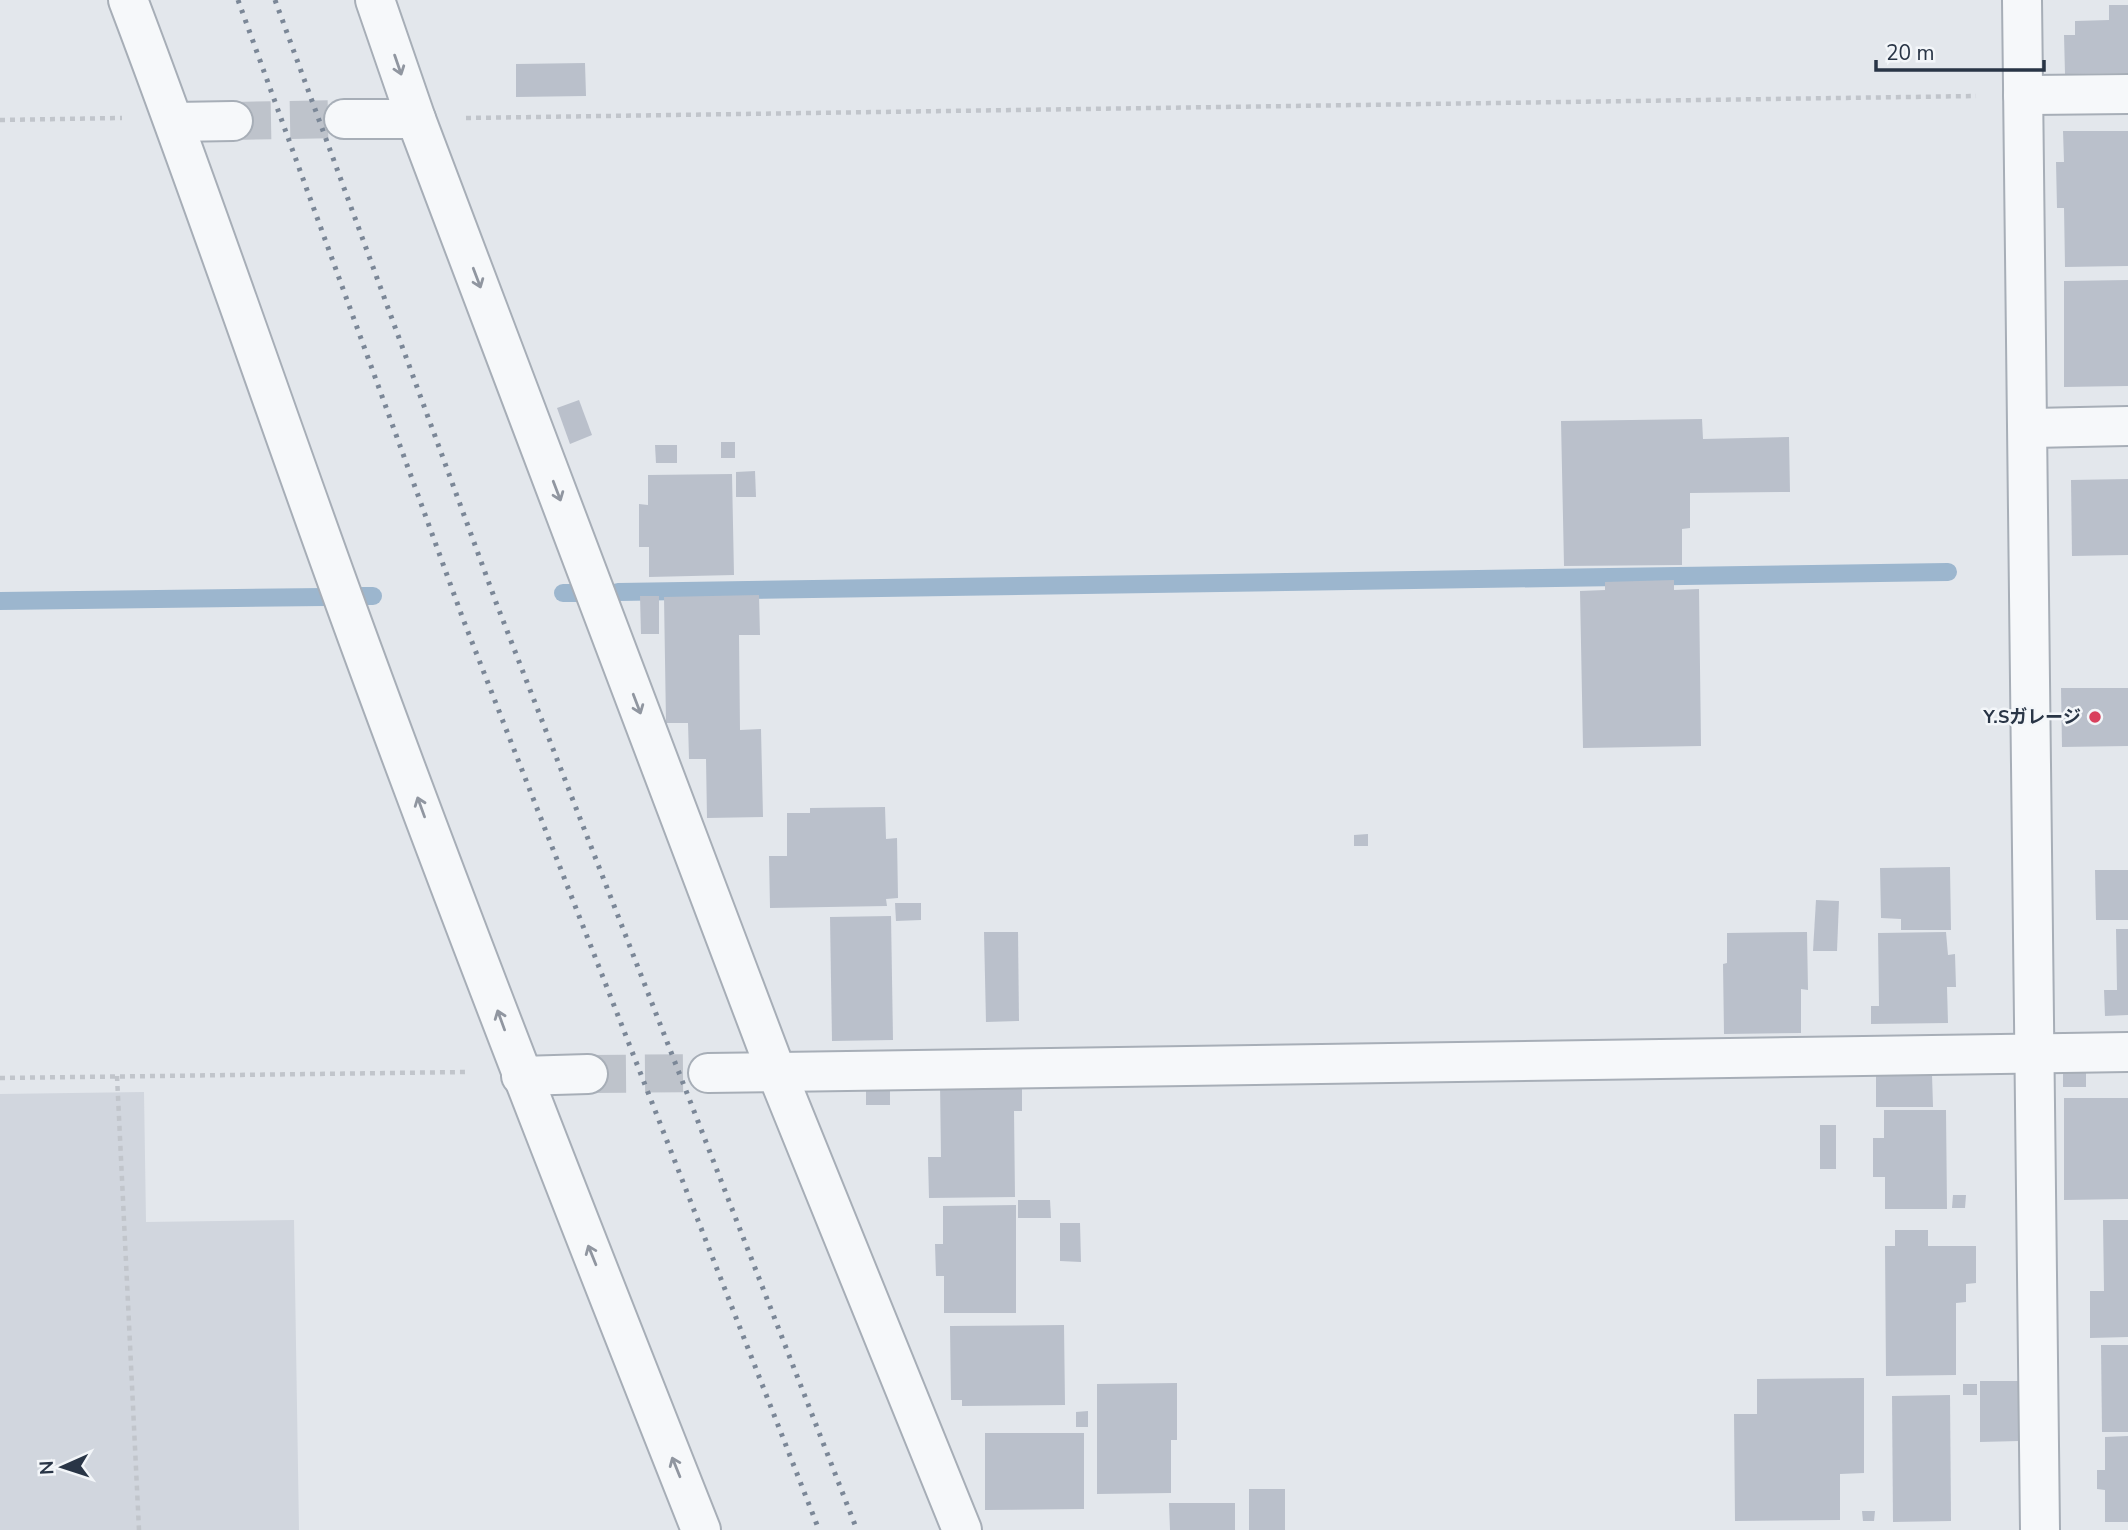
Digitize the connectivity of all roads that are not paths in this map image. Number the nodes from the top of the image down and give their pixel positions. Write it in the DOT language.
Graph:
graph roads {
  1 [pos="128,0"];
  2 [pos="375,0"];
  3 [pos="2022,0"];
  4 [pos="2128,94"];
  5 [pos="2023,95"];
  6 [pos="344,119"];
  7 [pos="416,119"];
  8 [pos="174,120"];
  9 [pos="233,121"];
  10 [pos="2128,426"];
  11 [pos="2028,428"];
  12 [pos="2128,1052"];
  13 [pos="2035,1053"];
  14 [pos="776,1072"];
  15 [pos="708,1073"];
  16 [pos="588,1074"];
  17 [pos="521,1076"];
  18 [pos="701,1530"];
  19 [pos="962,1530"];
  20 [pos="2040,1530"];
  1 -- 8 [label="street"];
  2 -- 7 [label="street, one-way"];
  3 -- 5 [label="street"];
  4 -- 5 [label="street"];
  5 -- 11 [label="street"];
  6 -- 7 [label="street"];
  7 -- 14 [label="street, one-way"];
  8 -- 9 [label="street"];
  17 -- 8 [label="street, one-way"];
  10 -- 11 [label="street"];
  11 -- 13 [label="street"];
  12 -- 13 [label="street"];
  13 -- 14 [label="street"];
  13 -- 20 [label="street"];
  14 -- 15 [label="street"];
  14 -- 19 [label="street"];
  16 -- 17 [label="street"];
  18 -- 17 [label="street, one-way"];
}
